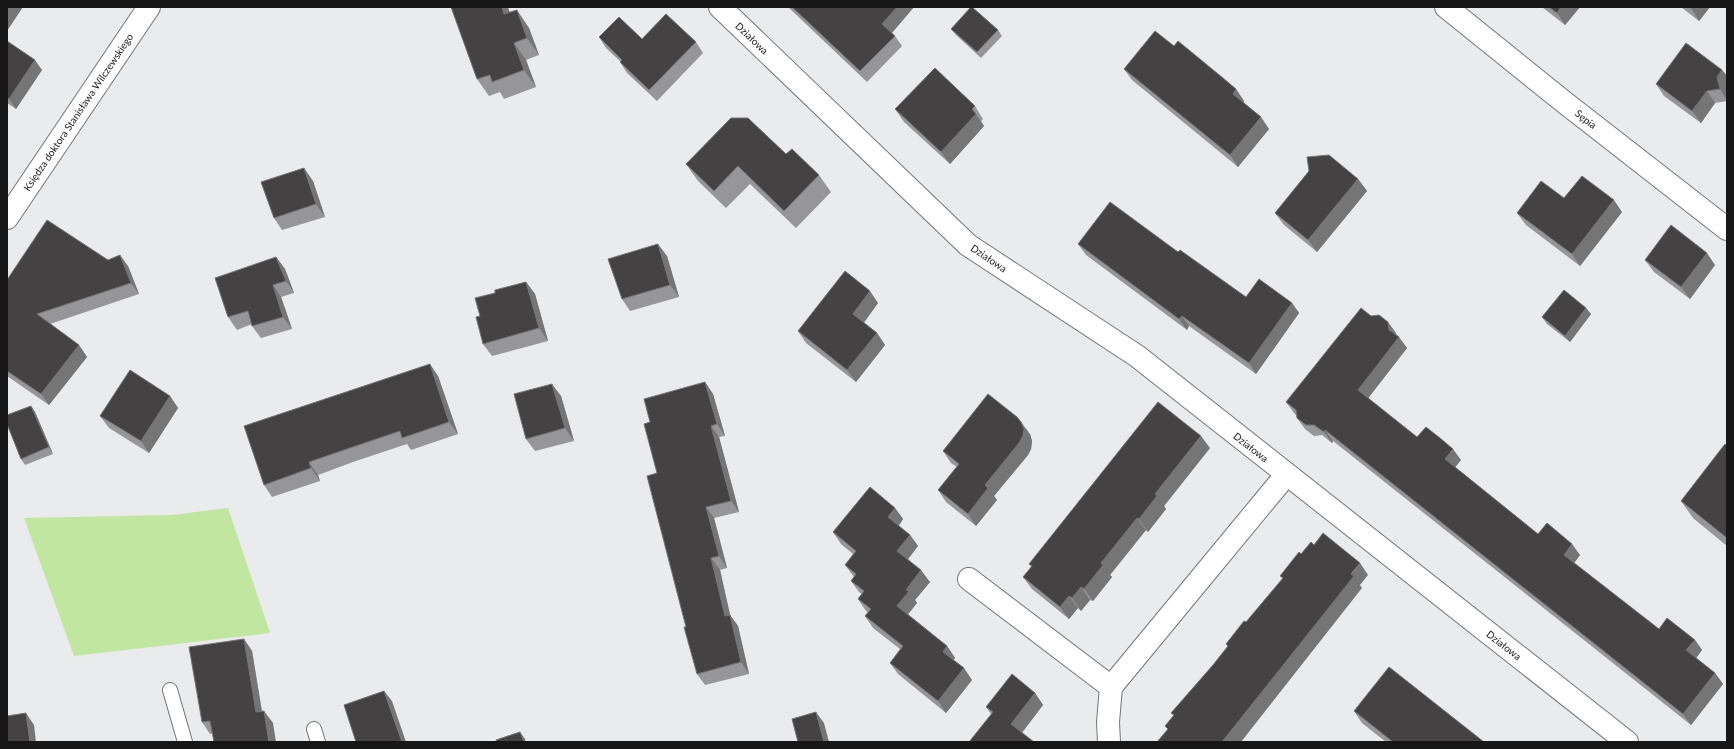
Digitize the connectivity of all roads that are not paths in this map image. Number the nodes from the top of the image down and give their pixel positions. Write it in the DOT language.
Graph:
graph roads {
  1 [pos="149,7"];
  2 [pos="720,7"];
  3 [pos="1446,7"];
  4 [pos="7,218"];
  5 [pos="1727,229"];
  6 [pos="1286,475"];
  7 [pos="969,579"];
  8 [pos="1111,687"];
  9 [pos="170,690"];
  10 [pos="185,742"];
  11 [pos="1109,742"];
  12 [pos="1627,742"];
  1 -- 4 [label="street, Księdza doktora Stanisława Wilczewskiego"];
  2 -- 6 [label="street, Działowa"];
  3 -- 5 [label="street, Sępia"];
  6 -- 8 [label="street"];
  6 -- 12 [label="street, Działowa"];
  7 -- 8 [label="street"];
  8 -- 11 [label="street"];
  9 -- 10 [label="lane"];
}
